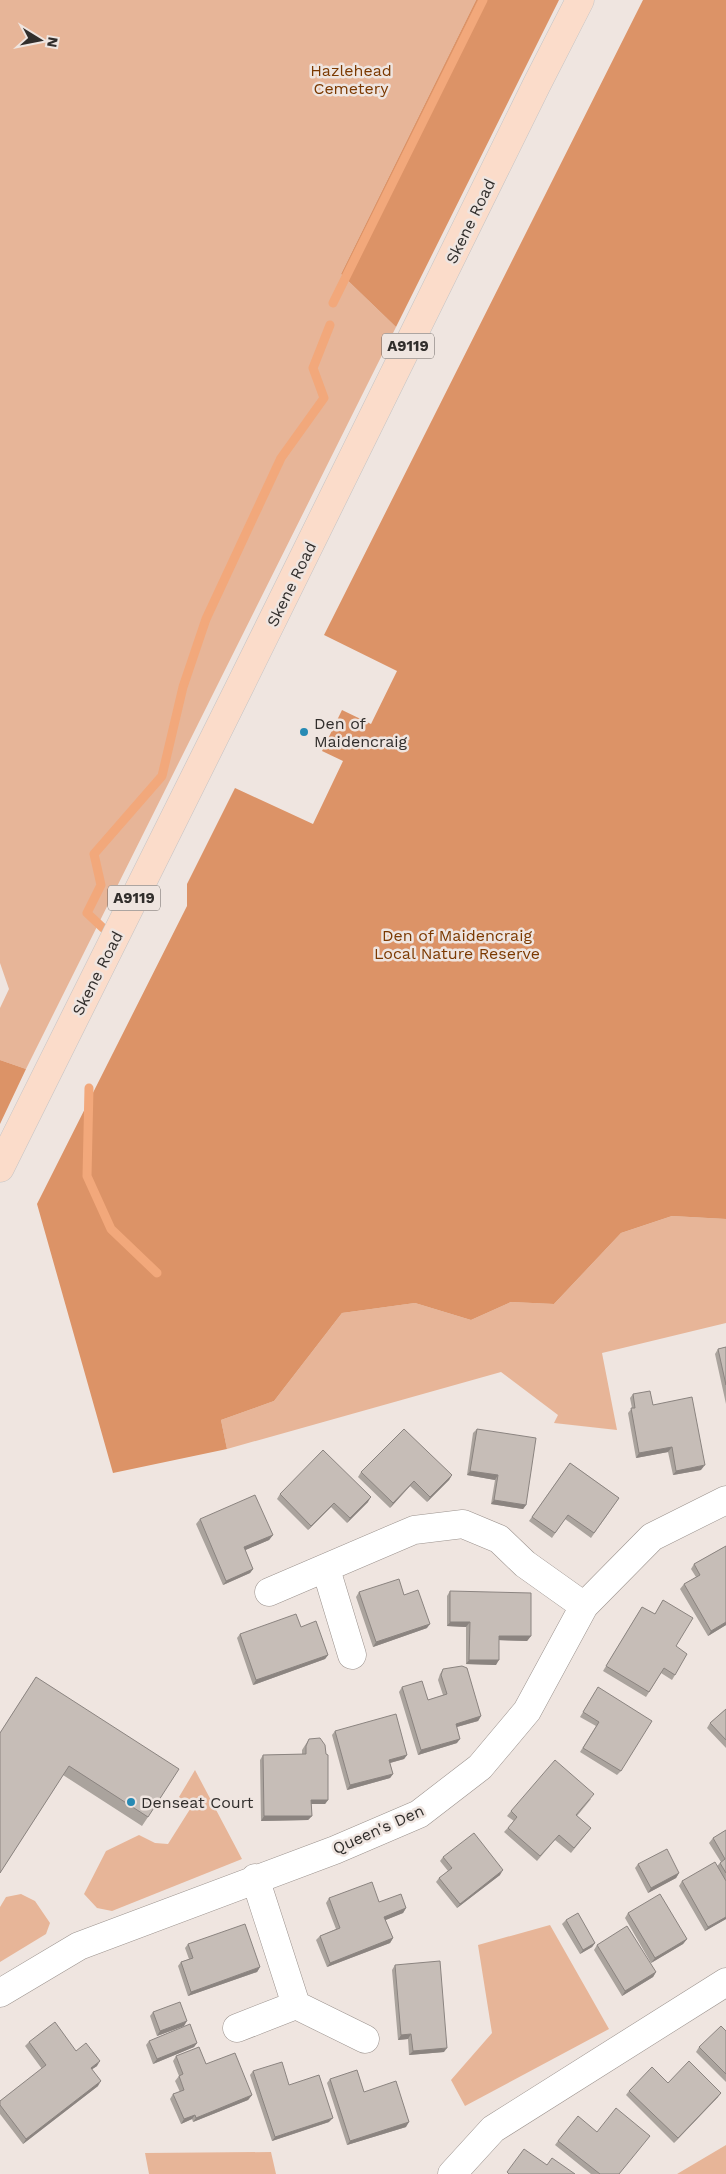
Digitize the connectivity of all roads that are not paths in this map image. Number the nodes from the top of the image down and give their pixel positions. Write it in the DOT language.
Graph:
graph roads {
  1 [pos="580,0"];
  2 [pos="0,1168"];
  3 [pos="726,1500"];
  4 [pos="326,1569"];
  5 [pos="269,1592"];
  6 [pos="584,1606"];
  7 [pos="352,1655"];
  8 [pos="255,1878"];
  9 [pos="726,1982"];
  10 [pos="0,1994"];
  11 [pos="296,2005"];
  12 [pos="236,2028"];
  13 [pos="365,2039"];
  14 [pos="452,2174"];
  1 -- 2 [label="main road, Skene Road / A9119"];
  3 -- 6 [label="street, Queen's Den"];
  4 -- 5 [label="street"];
  4 -- 6 [label="street"];
  4 -- 7 [label="street"];
  6 -- 8 [label="street, Queen's Den"];
  8 -- 10 [label="street, Queen's Den"];
  8 -- 11 [label="street"];
  9 -- 14 [label="street"];
  11 -- 12 [label="street"];
  11 -- 13 [label="street"];
}
